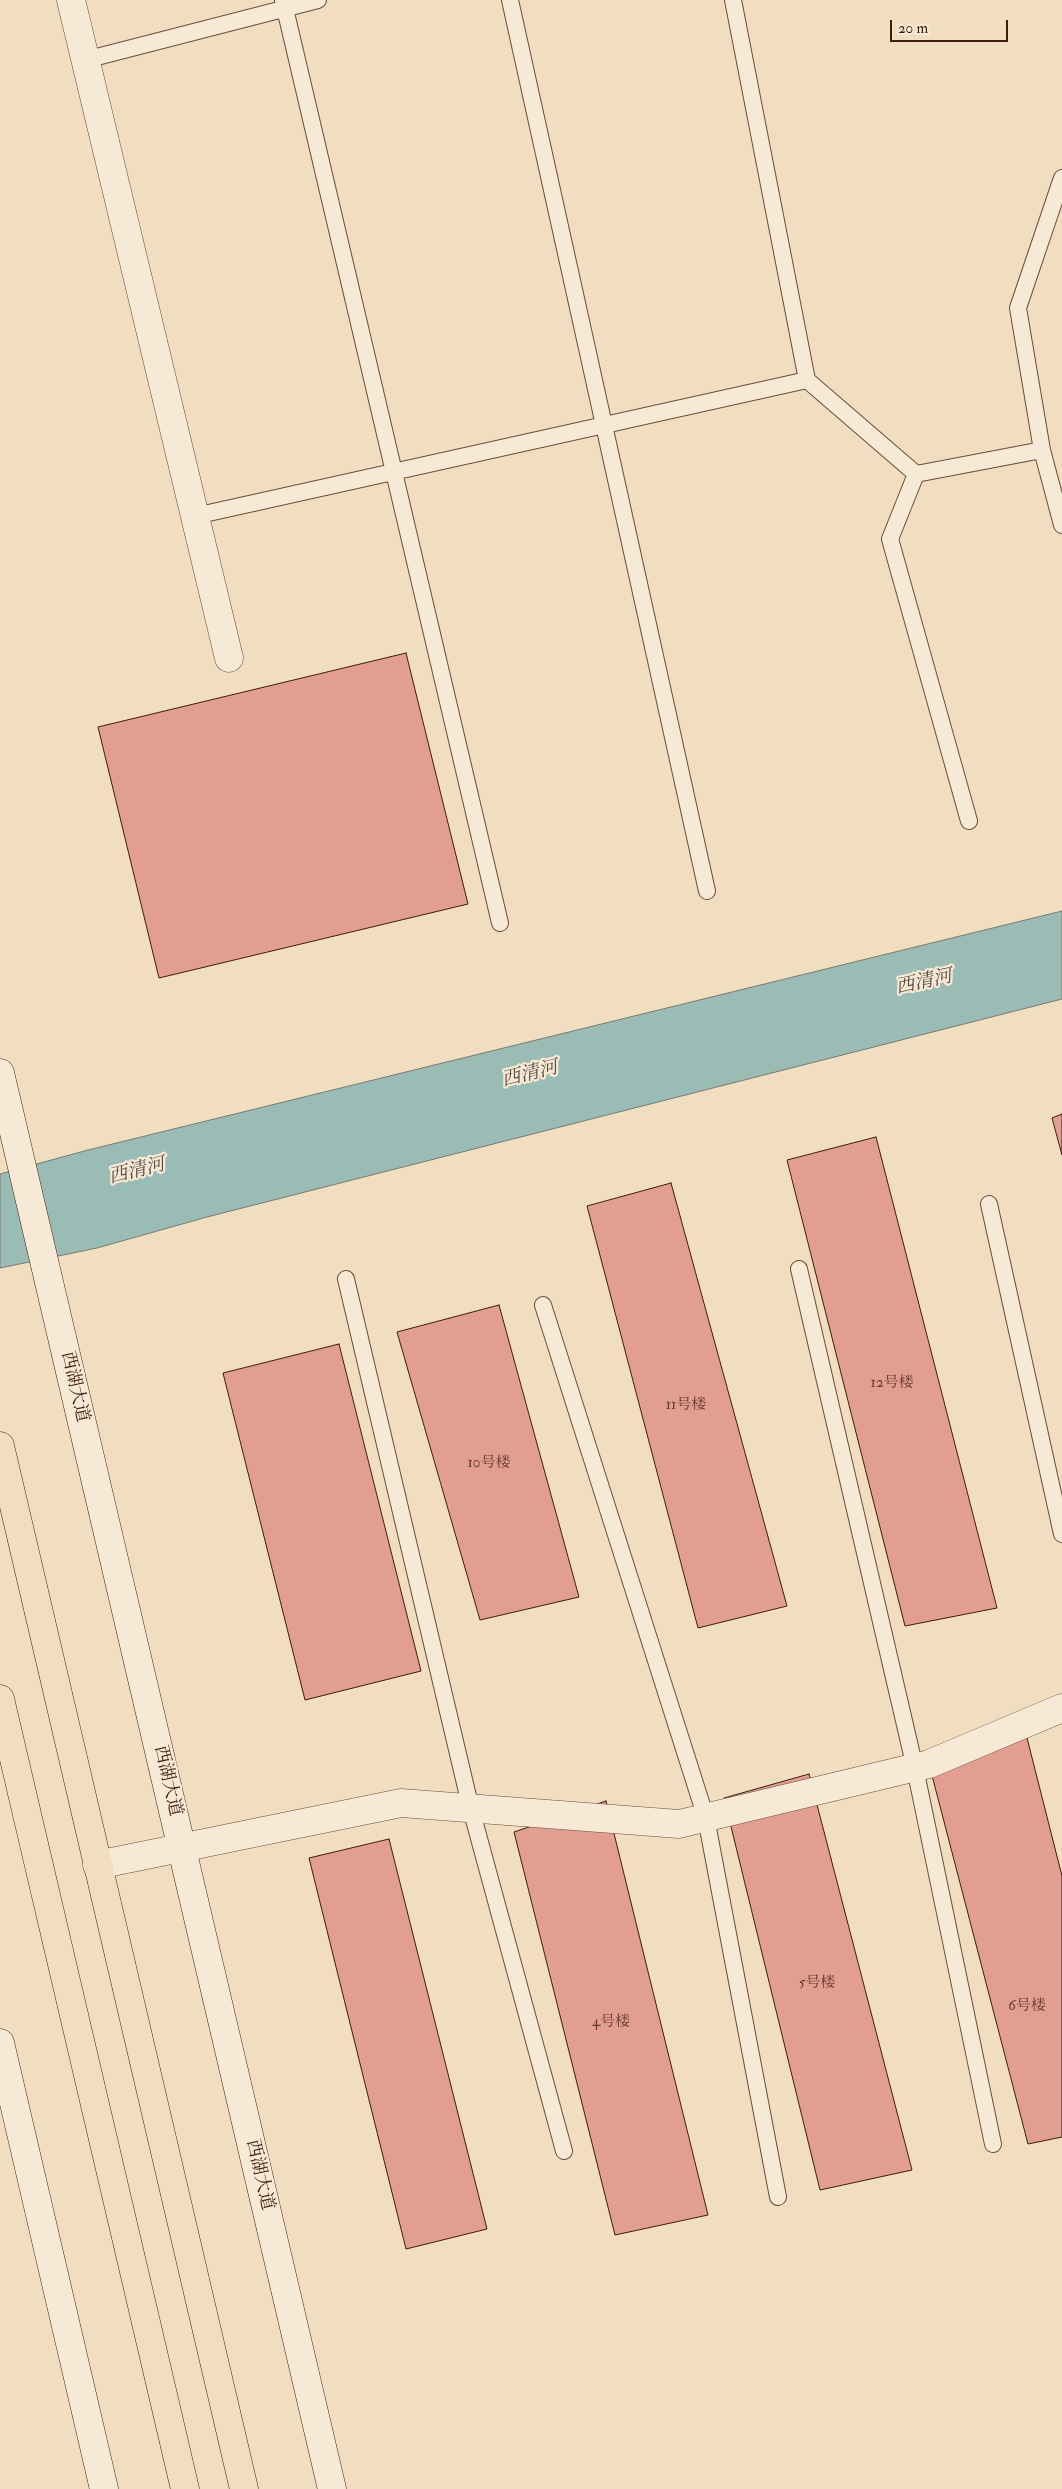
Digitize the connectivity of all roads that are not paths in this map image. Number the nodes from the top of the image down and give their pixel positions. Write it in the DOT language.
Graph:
graph roads {
  1 [pos="71,0"];
  2 [pos="318,0"];
  3 [pos="510,0"];
  4 [pos="733,0"];
  5 [pos="284,4"];
  6 [pos="86,60"];
  7 [pos="1062,178"];
  8 [pos="808,380"];
  9 [pos="604,425"];
  10 [pos="1042,450"];
  11 [pos="394,472"];
  12 [pos="916,474"];
  13 [pos="195,516"];
  14 [pos="1062,525"];
  15 [pos="229,658"];
  16 [pos="970,821"];
  17 [pos="707,891"];
  18 [pos="500,923"];
  19 [pos="0,1074"];
  20 [pos="989,1204"];
  21 [pos="799,1269"];
  22 [pos="346,1279"];
  23 [pos="543,1305"];
  24 [pos="0,1446"];
  25 [pos="1062,1534"];
  26 [pos="0,1698"];
  27 [pos="1062,1708"];
  28 [pos="915,1768"];
  29 [pos="471,1809"];
  30 [pos="706,1818"];
  31 [pos="183,1848"];
  32 [pos="97,1865"];
  33 [pos="0,2043"];
  34 [pos="994,2144"];
  35 [pos="564,2151"];
  36 [pos="778,2197"];
  37 [pos="104,2489"];
  38 [pos="184,2489"];
  39 [pos="244,2489"];
  40 [pos="332,2489"];
  1 -- 6 [label="street"];
  2 -- 5 [label="lane"];
  3 -- 9 [label="lane"];
  4 -- 8 [label="lane"];
  5 -- 6 [label="lane"];
  5 -- 11 [label="lane"];
  6 -- 13 [label="street"];
  7 -- 10 [label="lane"];
  8 -- 9 [label="lane"];
  8 -- 12 [label="lane"];
  9 -- 11 [label="lane"];
  9 -- 17 [label="lane"];
  10 -- 12 [label="lane"];
  10 -- 14 [label="lane"];
  11 -- 13 [label="lane"];
  11 -- 18 [label="lane"];
  12 -- 16 [label="lane"];
  13 -- 15 [label="street"];
  19 -- 31 [label="street, 西湖大道"];
  20 -- 25 [label="lane"];
  21 -- 28 [label="lane"];
  22 -- 29 [label="lane"];
  23 -- 30 [label="lane"];
  24 -- 32 [label="main road"];
  26 -- 38 [label="main road"];
  27 -- 28 [label="street"];
  28 -- 30 [label="street"];
  28 -- 34 [label="lane"];
  29 -- 30 [label="street"];
  29 -- 31 [label="street"];
  29 -- 35 [label="lane"];
  30 -- 36 [label="lane"];
  31 -- 32 [label="street"];
  31 -- 40 [label="street, 西湖大道"];
  32 -- 39 [label="main road"];
  33 -- 37 [label="street"];
}
